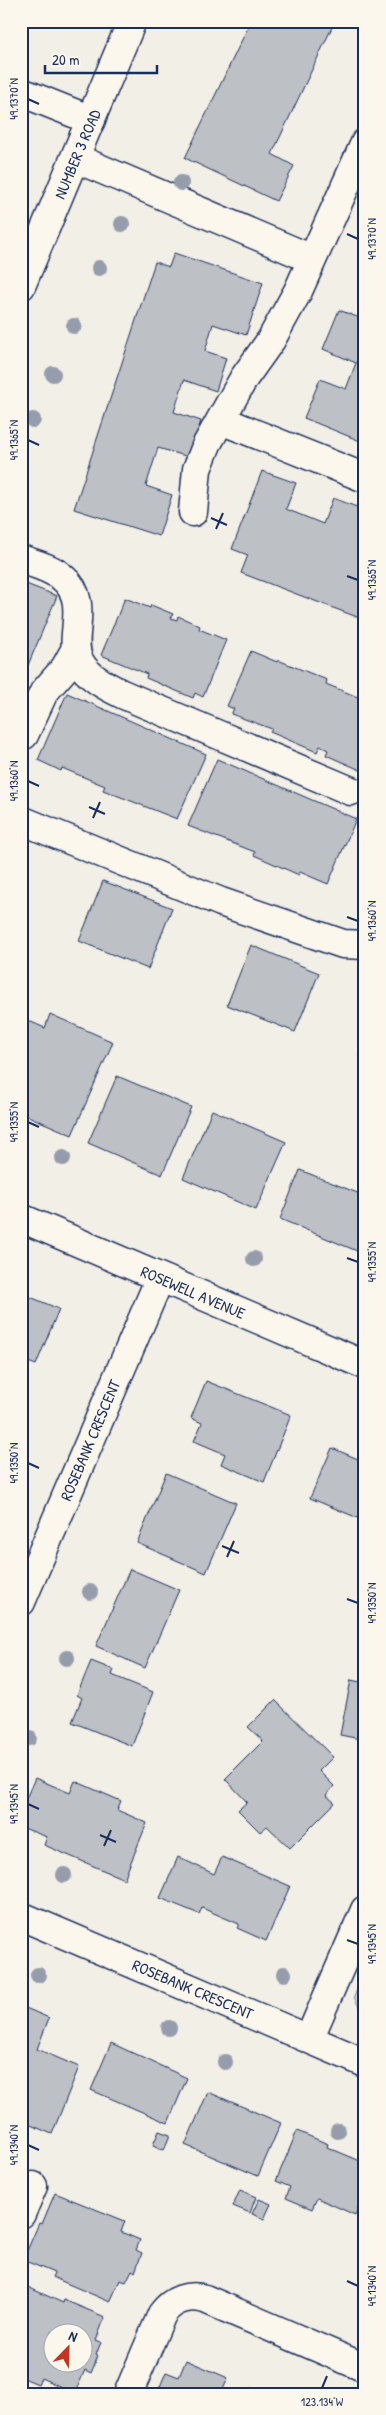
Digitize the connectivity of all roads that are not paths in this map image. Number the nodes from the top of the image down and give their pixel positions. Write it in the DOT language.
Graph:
graph roads {
  1 [pos="132,21"];
  2 [pos="21,92"];
  3 [pos="91,120"];
  4 [pos="365,143"];
  5 [pos="75,158"];
  6 [pos="355,192"];
  7 [pos="312,259"];
  8 [pos="21,286"];
  9 [pos="221,420"];
  10 [pos="365,478"];
  11 [pos="193,512"];
  12 [pos="21,559"];
  13 [pos="75,650"];
  14 [pos="24,735"];
  15 [pos="351,791"];
  16 [pos="21,820"];
  17 [pos="365,945"];
  18 [pos="21,1218"];
  19 [pos="160,1278"];
  20 [pos="365,1365"];
  21 [pos="21,1602"];
  22 [pos="365,1910"];
  23 [pos="21,1916"];
  24 [pos="310,2039"];
  25 [pos="365,2063"];
  26 [pos="33,2186"];
  27 [pos="21,2214"];
  28 [pos="365,2368"];
  29 [pos="128,2394"];
  1 -- 3 [label="street, NUMBER 3 ROAD"];
  2 -- 3 [label="street"];
  3 -- 5 [label="street, NUMBER 3 ROAD"];
  4 -- 6 [label="street"];
  5 -- 7 [label="street"];
  5 -- 8 [label="street, NUMBER 3 ROAD"];
  6 -- 7 [label="street"];
  7 -- 9 [label="street"];
  9 -- 10 [label="street"];
  9 -- 11 [label="street"];
  12 -- 13 [label="street"];
  13 -- 14 [label="street"];
  13 -- 15 [label="street"];
  16 -- 17 [label="street"];
  18 -- 19 [label="street, ROSEWELL AVENUE"];
  19 -- 20 [label="street, ROSEWELL AVENUE"];
  19 -- 21 [label="street, ROSEBANK CRESCENT"];
  22 -- 24 [label="street"];
  23 -- 24 [label="street, ROSEBANK CRESCENT"];
  24 -- 25 [label="street, ROSEBANK CRESCENT"];
  26 -- 27 [label="street"];
  28 -- 29 [label="street"];
}
